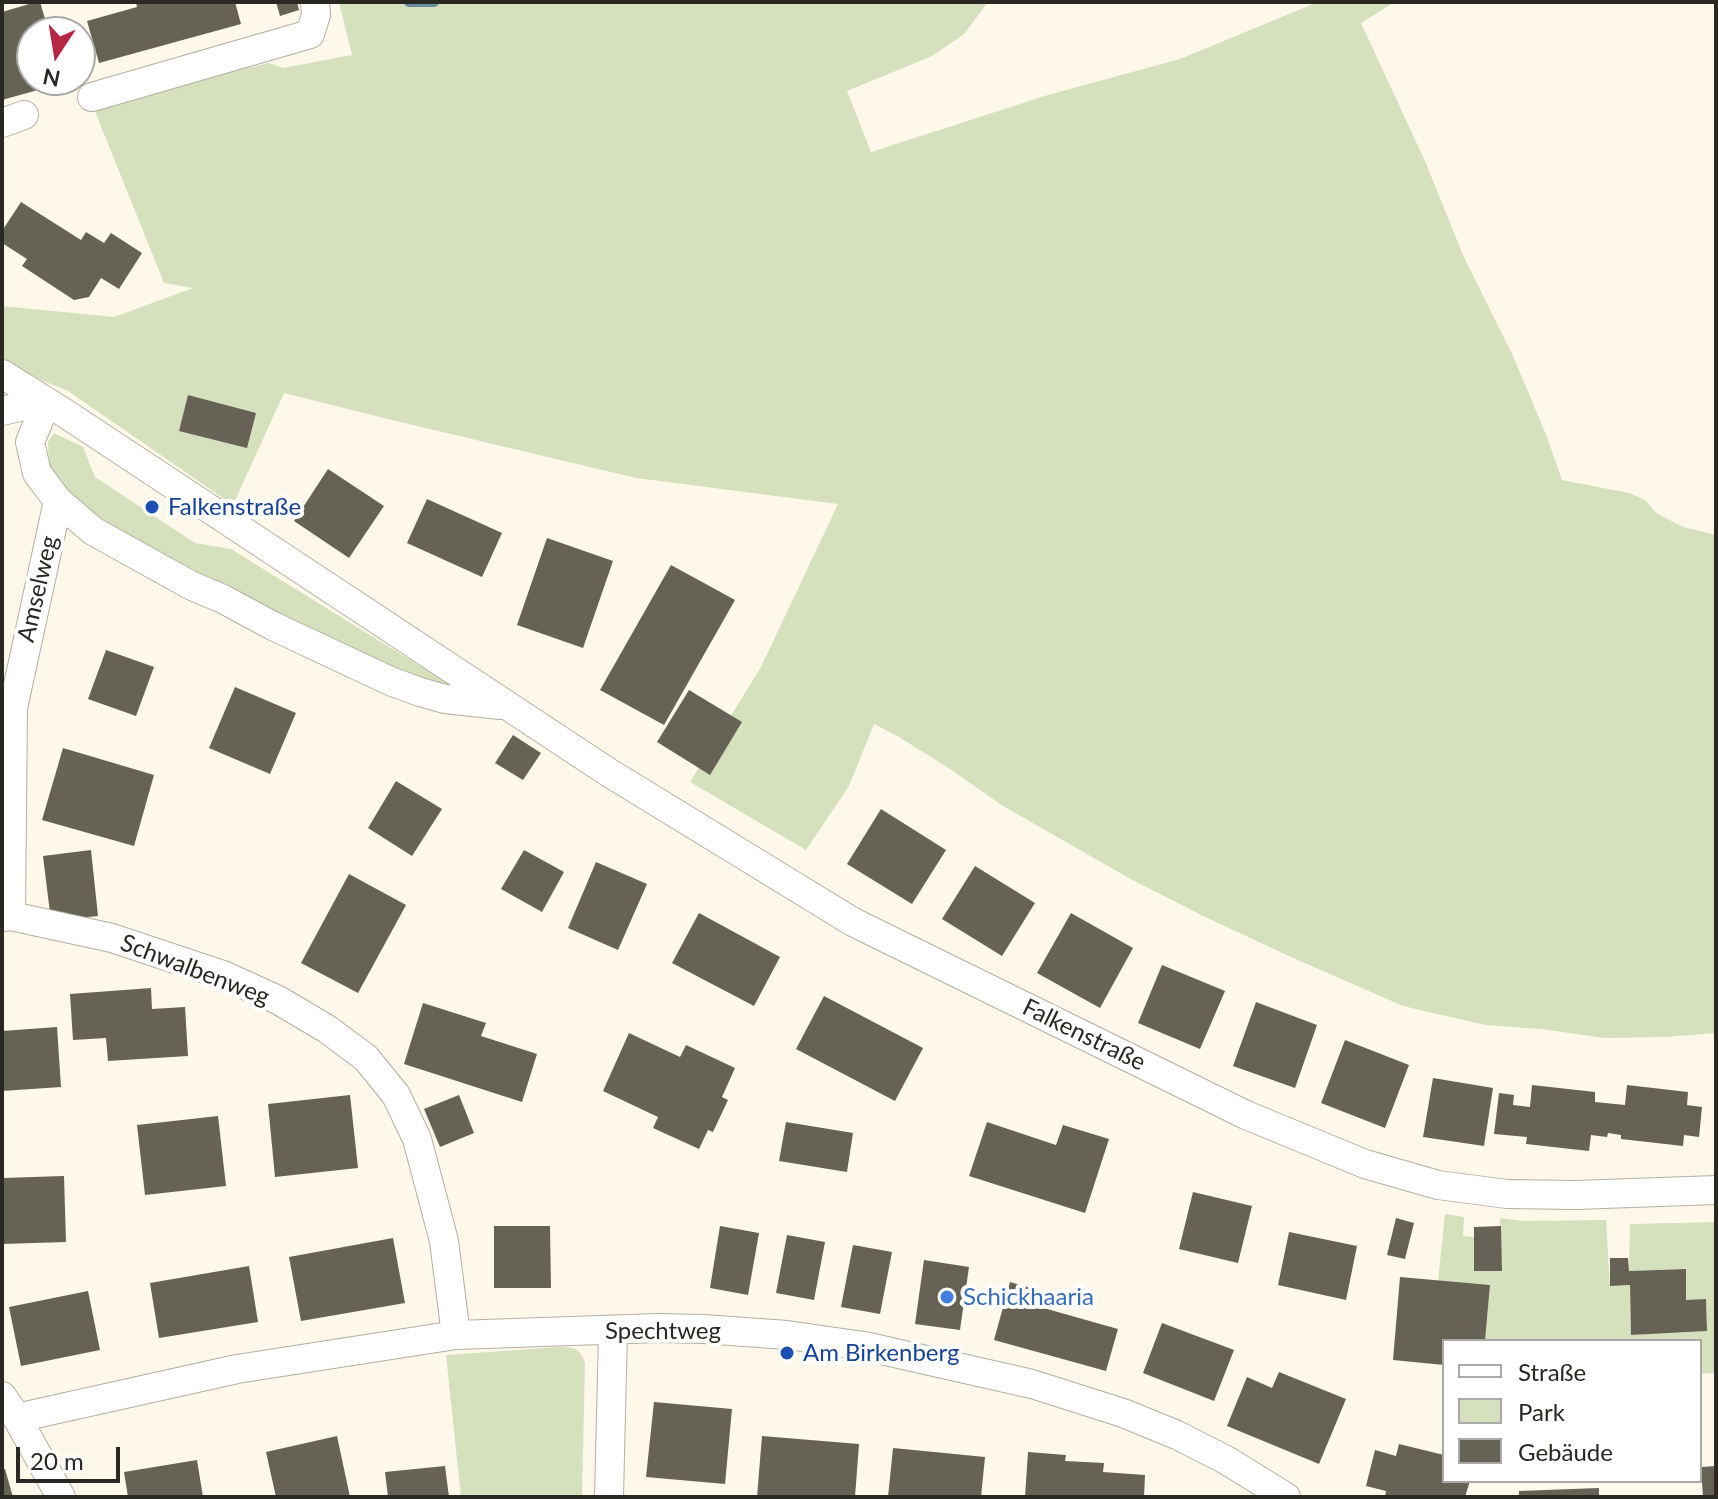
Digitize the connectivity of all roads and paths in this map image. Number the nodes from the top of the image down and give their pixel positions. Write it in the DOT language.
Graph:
graph roads {
  1 [pos="315,2"];
  2 [pos="92,97"];
  3 [pos="2,374"];
  4 [pos="45,401"];
  5 [pos="2,411"];
  6 [pos="58,501"];
  7 [pos="508,706"];
  8 [pos="6,916"];
  9 [pos="1716,1190"];
  10 [pos="613,1331"];
  11 [pos="456,1335"];
  12 [pos="10,1407"];
  13 [pos="61,1497"];
  14 [pos="609,1497"];
  15 [pos="1286,1497"];
  1 -- 2 [label="street"];
  3 -- 4 [label="street, Falkenstraße"];
  4 -- 5 [label="street"];
  4 -- 6 [label="street, Falkenstraße"];
  4 -- 7 [label="street, Falkenstraße"];
  6 -- 7 [label="street, Falkenstraße"];
  6 -- 8 [label="street, Amselweg"];
  7 -- 9 [label="street, Falkenstraße"];
  8 -- 11 [label="street, Schwalbenweg"];
  10 -- 11 [label="street, Spechtweg"];
  10 -- 14 [label="street"];
  10 -- 15 [label="street, Spechtweg"];
  11 -- 12 [label="street, Spechtweg"];
  12 -- 13 [label="street"];
}
